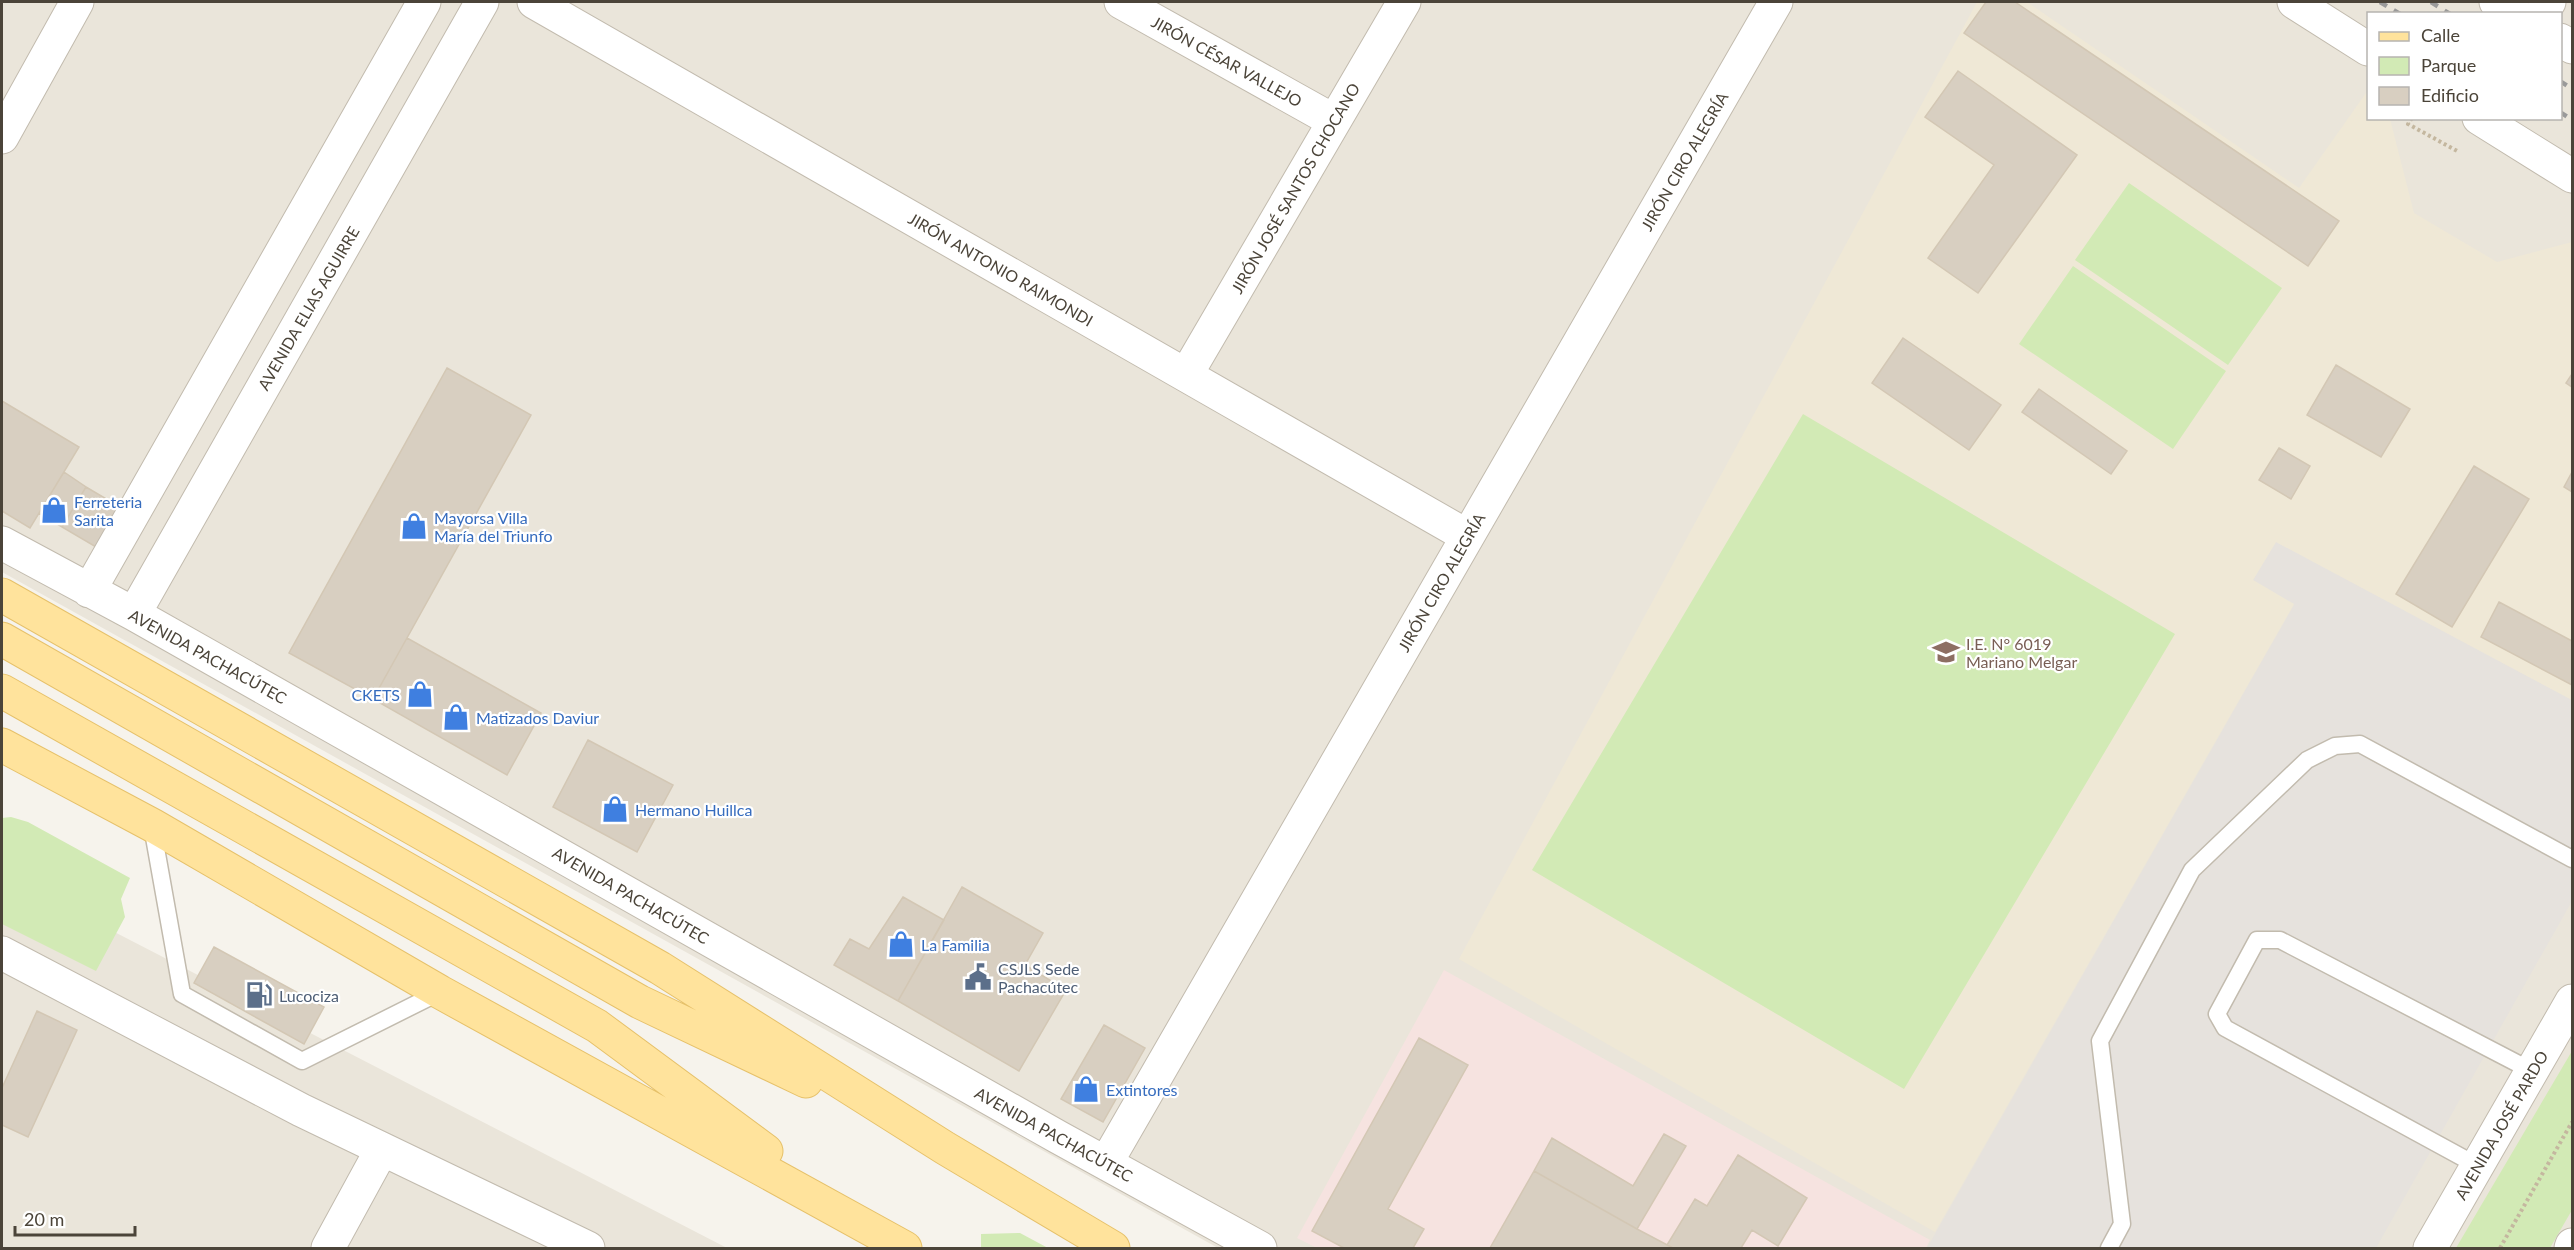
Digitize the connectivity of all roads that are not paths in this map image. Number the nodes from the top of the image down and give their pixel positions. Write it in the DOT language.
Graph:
graph roads {
  1 [pos="77,2"];
  2 [pos="424,2"];
  3 [pos="482,2"];
  4 [pos="534,2"];
  5 [pos="1121,2"];
  6 [pos="1404,2"];
  7 [pos="2294,2"];
  8 [pos="2496,2"];
  9 [pos="1763,6"];
  10 [pos="2513,12"];
  11 [pos="2367,48"];
  12 [pos="2482,120"];
  13 [pos="1334,121"];
  14 [pos="2,137"];
  15 [pos="2572,176"];
  16 [pos="1186,375"];
  17 [pos="1467,536"];
  18 [pos="2,543"];
  19 [pos="89,591"];
  20 [pos="2,596"];
  21 [pos="134,614"];
  22 [pos="2,639"];
  23 [pos="2,691"];
  24 [pos="2,745"];
  25 [pos="152,825"];
  26 [pos="2572,860"];
  27 [pos="2,953"];
  28 [pos="440,992"];
  29 [pos="2572,1001"];
  30 [pos="2532,1071"];
  31 [pos="945,1148"];
  32 [pos="382,1149"];
  33 [pos="1106,1162"];
  34 [pos="2478,1166"];
  35 [pos="864,1224"];
  36 [pos="327,1248"];
  37 [pos="588,1248"];
  38 [pos="904,1248"];
  39 [pos="1113,1248"];
  40 [pos="1260,1248"];
  41 [pos="2109,1248"];
  42 [pos="2430,1248"];
  1 -- 14 [label="street"];
  2 -- 19 [label="street"];
  3 -- 21 [label="street, AVENIDA ELIAS AGUIRRE"];
  4 -- 16 [label="street, JIRÓN ANTONIO RAIMONDI"];
  5 -- 13 [label="street, JIRÓN CÉSAR VALLEJO"];
  6 -- 13 [label="street, JIRÓN JOSÉ SANTOS CHOCANO"];
  7 -- 11 [label="street"];
  8 -- 10 [label="street"];
  9 -- 17 [label="street, JIRÓN CIRO ALEGRÍA"];
  12 -- 15 [label="street"];
  13 -- 16 [label="street, JIRÓN JOSÉ SANTOS CHOCANO"];
  16 -- 17 [label="street, JIRÓN ANTONIO RAIMONDI"];
  17 -- 33 [label="street, JIRÓN CIRO ALEGRÍA"];
  18 -- 19 [label="street, AVENIDA PACHACÚTEC"];
  19 -- 21 [label="street, AVENIDA PACHACÚTEC"];
  20 -- 31 [label="main road"];
  21 -- 33 [label="street, AVENIDA PACHACÚTEC"];
  22 -- 31 [label="main road"];
  23 -- 35 [label="main road"];
  24 -- 25 [label="main road"];
  25 -- 28 [label="main road"];
  25 -- 28 [label="lane"];
  26 -- 41 [label="lane"];
  27 -- 32 [label="street"];
  28 -- 35 [label="main road"];
  29 -- 30 [label="street, AVENIDA JOSÉ PARDO"];
  30 -- 34 [label="street, AVENIDA JOSÉ PARDO"];
  30 -- 34 [label="lane"];
  31 -- 39 [label="main road"];
  32 -- 36 [label="street"];
  32 -- 37 [label="street"];
  33 -- 40 [label="street, AVENIDA PACHACÚTEC"];
  34 -- 42 [label="street, AVENIDA JOSÉ PARDO"];
  35 -- 38 [label="main road"];
}
